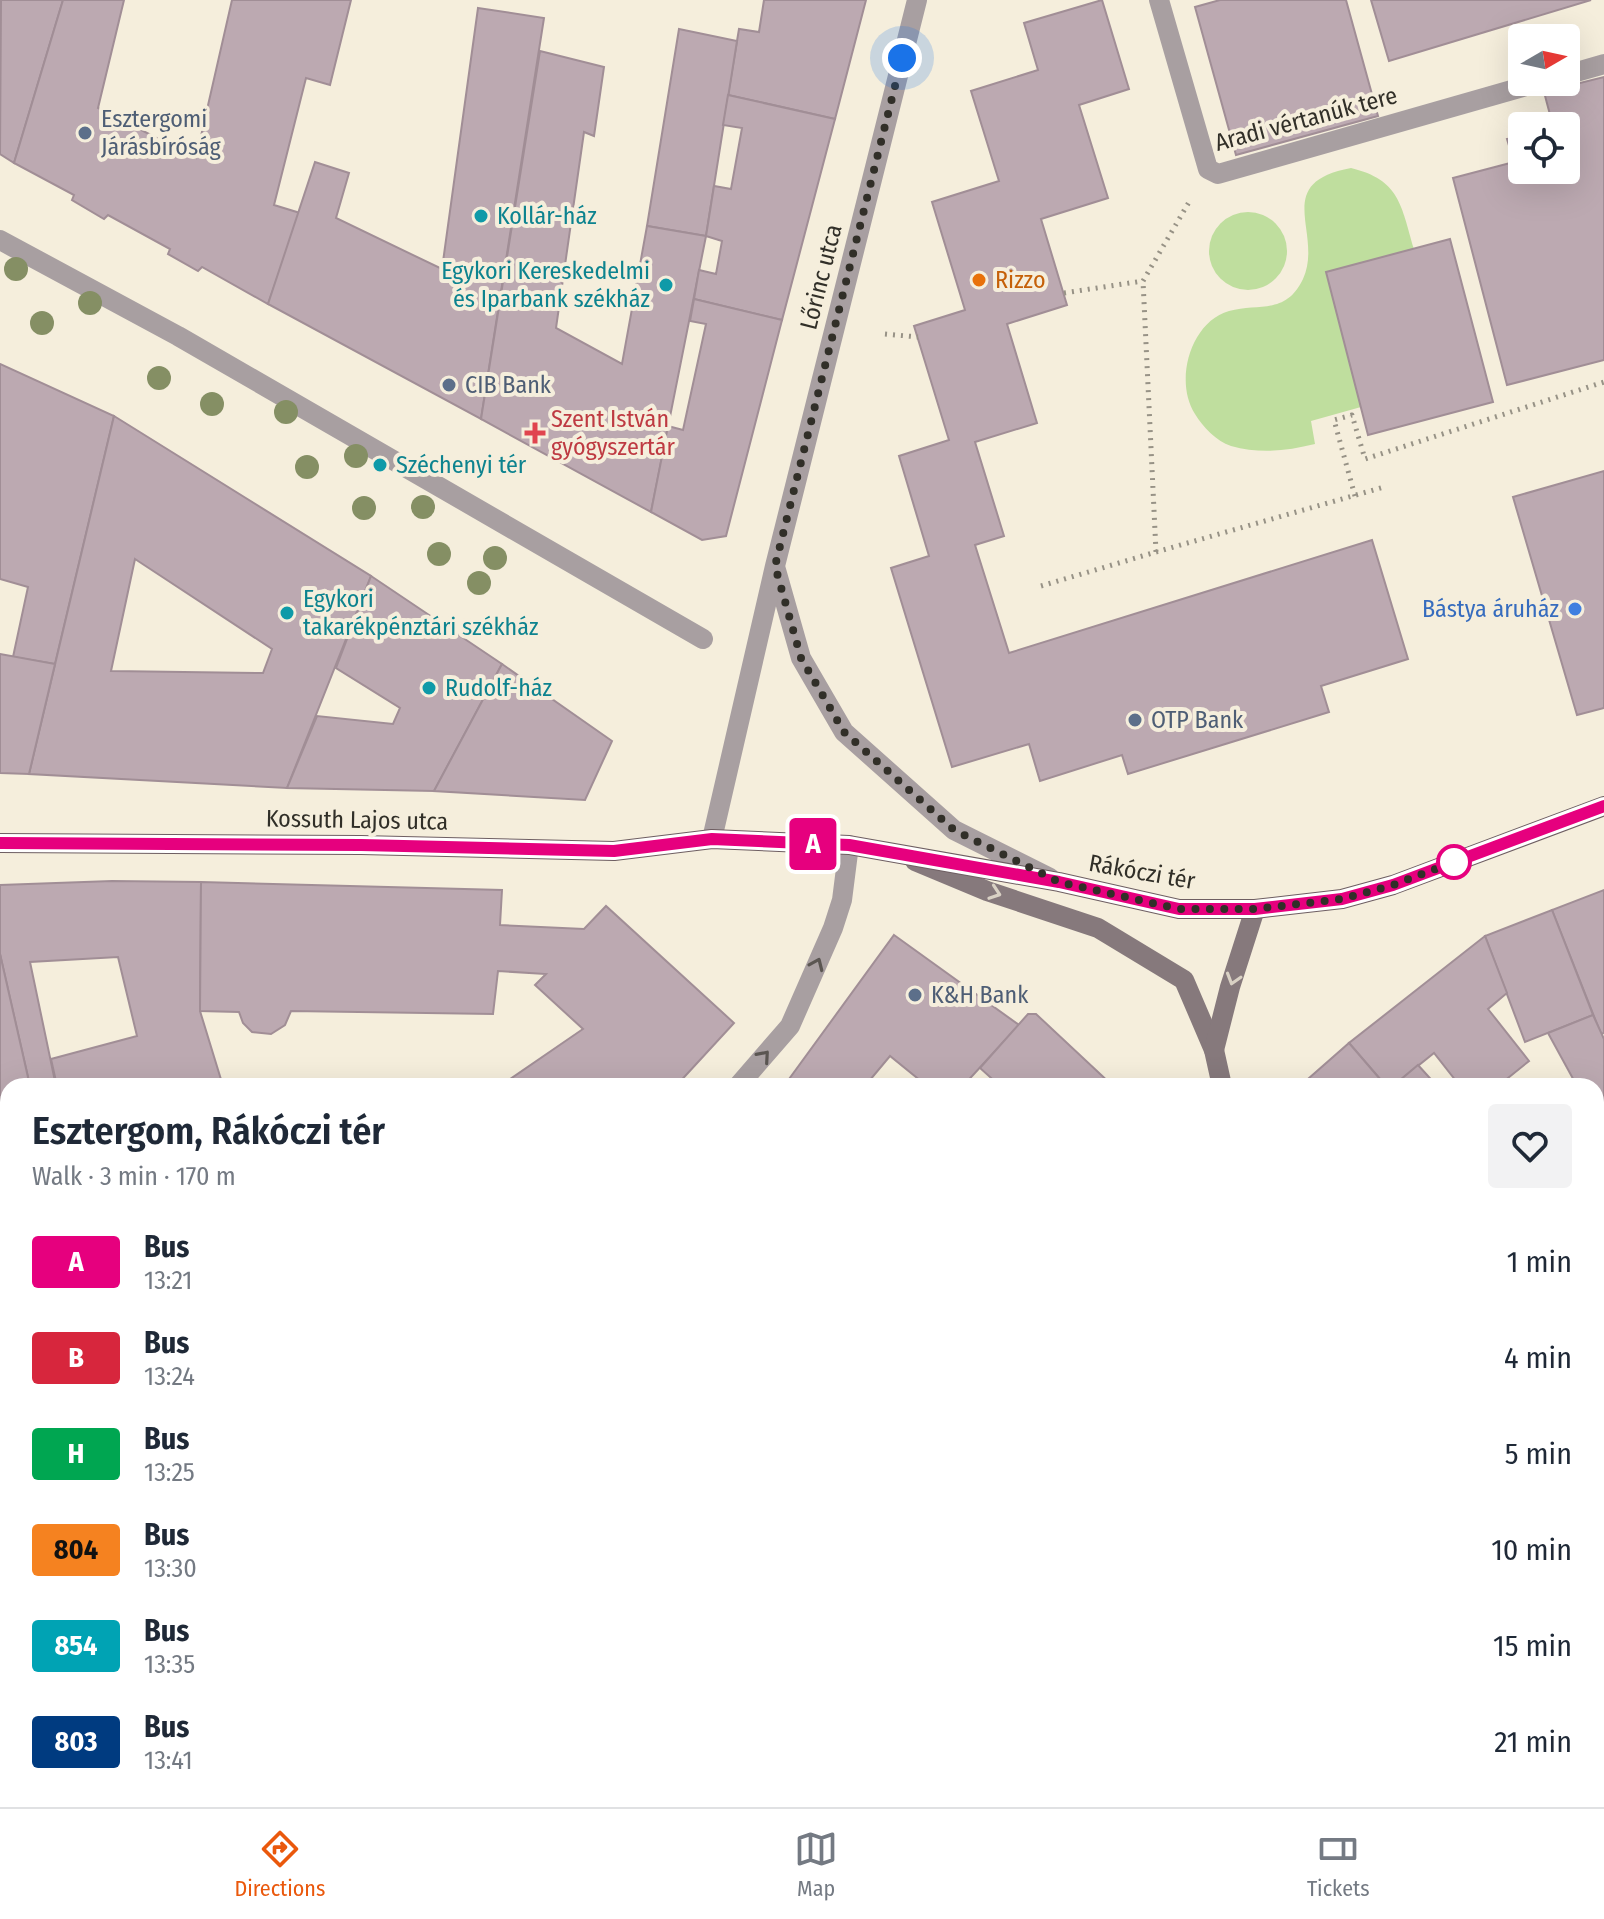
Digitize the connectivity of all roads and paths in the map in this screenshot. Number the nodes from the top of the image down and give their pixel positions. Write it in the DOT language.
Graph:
graph roads {
  1 [pos="917,0"];
  2 [pos="1159,0"];
  3 [pos="1604,64"];
  4 [pos="1580,71"];
  5 [pos="1508,91"];
  6 [pos="1208,169"];
  7 [pos="0,240"];
  8 [pos="1143,281"];
  9 [pos="1064,293"];
  10 [pos="885,334"];
  11 [pos="918,337"];
  12 [pos="1604,382"];
  13 [pos="1384,487"];
  14 [pos="1355,496"];
  15 [pos="1156,552"];
  16 [pos="775,566"];
  17 [pos="1041,586"];
  18 [pos="703,639"];
  19 [pos="1602,807"];
  20 [pos="712,839"];
  21 [pos="0,843"];
  22 [pos="849,845"];
  23 [pos="896,854"];
  24 [pos="1059,882"];
  25 [pos="1255,909"];
  26 [pos="1214,1050"];
  27 [pos="745,1078"];
  28 [pos="1220,1078"];
  1 -- 16 [label="street, Lőrinc utca"];
  2 -- 6 [label="street, Aradi vértanúk tere"];
  3 -- 4 [label="street"];
  5 -- 6 [label="street, Aradi vértanúk tere"];
  6 -- 8 [label="path"];
  7 -- 18 [label="street"];
  8 -- 9 [label="path"];
  8 -- 15 [label="path"];
  10 -- 11 [label="path"];
  12 -- 14 [label="path"];
  13 -- 14 [label="path"];
  14 -- 15 [label="path"];
  15 -- 17 [label="path"];
  16 -- 20 [label="street, Lőrinc utca"];
  16 -- 24 [label="street, Lőrinc utca"];
  19 -- 25 [label="main road, Rákóczi tér"];
  20 -- 21 [label="main road, Kossuth Lajos utca"];
  20 -- 22 [label="main road, Rákóczi tér"];
  22 -- 23 [label="main road, Rákóczi tér"];
  27 -- 22 [label="street, one-way"];
  23 -- 24 [label="main road, Rákóczi tér"];
  23 -- 26 [label="main road, one-way"];
  24 -- 25 [label="main road, Rákóczi tér"];
  25 -- 26 [label="main road, one-way"];
  26 -- 28 [label="main road"];
}
